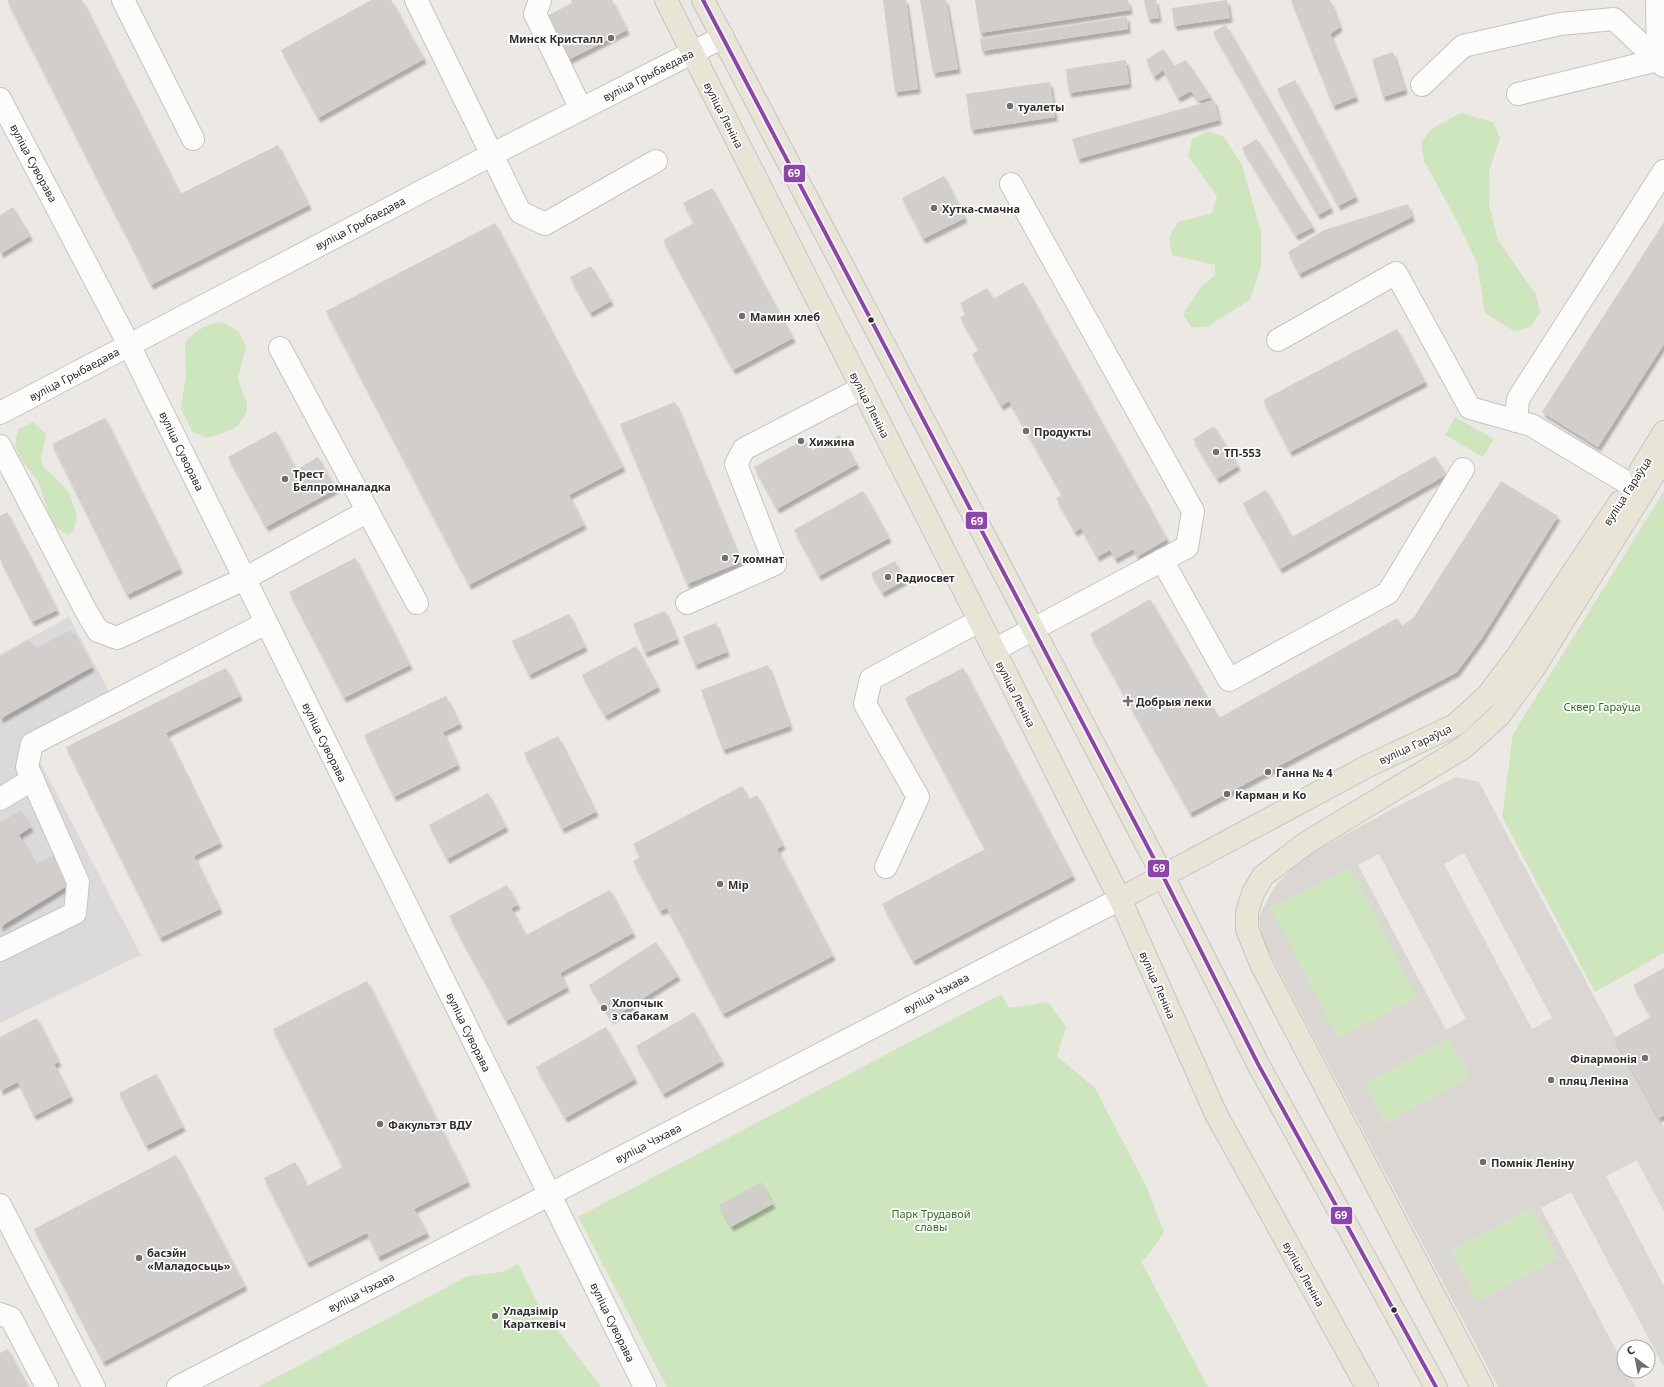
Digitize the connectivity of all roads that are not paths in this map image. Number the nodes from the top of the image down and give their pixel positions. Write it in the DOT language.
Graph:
graph roads {
  1 [pos="123,0"];
  2 [pos="416,0"];
  3 [pos="540,0"];
  4 [pos="666,0"];
  5 [pos="703,0"];
  6 [pos="1657,0"];
  7 [pos="722,37"];
  8 [pos="692,52"];
  9 [pos="1661,63"];
  10 [pos="1422,85"];
  11 [pos="1518,94"];
  12 [pos="0,99"];
  13 [pos="581,109"];
  14 [pos="193,139"];
  15 [pos="491,155"];
  16 [pos="656,161"];
  17 [pos="1664,171"];
  18 [pos="1011,184"];
  19 [pos="1278,340"];
  20 [pos="129,344"];
  21 [pos="280,348"];
  22 [pos="862,388"];
  23 [pos="0,413"];
  24 [pos="1516,421"];
  25 [pos="1664,432"];
  26 [pos="0,446"];
  27 [pos="1664,458"];
  28 [pos="1463,469"];
  29 [pos="1631,485"];
  30 [pos="368,511"];
  31 [pos="1162,560"];
  32 [pos="244,579"];
  33 [pos="687,603"];
  34 [pos="417,604"];
  35 [pos="979,621"];
  36 [pos="266,623"];
  37 [pos="1033,629"];
  38 [pos="994,650"];
  39 [pos="33,779"];
  40 [pos="0,799"];
  41 [pos="886,866"];
  42 [pos="1163,876"];
  43 [pos="1120,899"];
  44 [pos="0,950"];
  45 [pos="550,1194"];
  46 [pos="0,1205"];
  47 [pos="0,1314"];
  48 [pos="47,1387"];
  49 [pos="94,1387"];
  50 [pos="178,1387"];
  51 [pos="645,1387"];
  52 [pos="1367,1387"];
  53 [pos="1436,1387"];
  54 [pos="1482,1387"];
  1 -- 14 [label="street"];
  2 -- 15 [label="street"];
  3 -- 13 [label="street"];
  4 -- 8 [label="main road, вуліца Леніна"];
  5 -- 7 [label="main road"];
  6 -- 9 [label="street"];
  7 -- 8 [label="street, вуліца Грыбаедава"];
  7 -- 37 [label="main road"];
  8 -- 13 [label="street, вуліца Грыбаедава"];
  8 -- 22 [label="main road, вуліца Леніна"];
  9 -- 10 [label="street"];
  9 -- 11 [label="street"];
  12 -- 20 [label="street, вуліца Суворава"];
  13 -- 15 [label="street, вуліца Грыбаедава"];
  15 -- 16 [label="street"];
  15 -- 20 [label="street, вуліца Грыбаедава"];
  17 -- 24 [label="street"];
  18 -- 31 [label="street"];
  19 -- 24 [label="street"];
  20 -- 23 [label="street, вуліца Грыбаедава"];
  20 -- 32 [label="street, вуліца Суворава"];
  21 -- 30 [label="street"];
  22 -- 33 [label="street"];
  22 -- 35 [label="main road, вуліца Леніна"];
  24 -- 29 [label="street"];
  25 -- 29 [label="main road, вуліца Гараўца"];
  26 -- 32 [label="street"];
  27 -- 54 [label="main road, вуліца Гараўца"];
  28 -- 31 [label="street"];
  29 -- 42 [label="main road, вуліца Гараўца"];
  30 -- 32 [label="street"];
  30 -- 34 [label="street"];
  31 -- 37 [label="street"];
  32 -- 36 [label="street, вуліца Суворава"];
  35 -- 38 [label="main road, вуліца Леніна"];
  35 -- 41 [label="street"];
  36 -- 39 [label="street"];
  36 -- 45 [label="street, вуліца Суворава"];
  37 -- 38 [label="street"];
  37 -- 42 [label="main road"];
  38 -- 43 [label="main road, вуліца Леніна"];
  39 -- 40 [label="street"];
  39 -- 44 [label="street"];
  42 -- 43 [label="main road, вуліца Гараўца"];
  42 -- 53 [label="main road"];
  43 -- 45 [label="street, вуліца Чэхава"];
  43 -- 52 [label="main road, вуліца Леніна"];
  45 -- 50 [label="street, вуліца Чэхава"];
  45 -- 51 [label="street, вуліца Суворава"];
  46 -- 49 [label="street"];
  47 -- 48 [label="street"];
}
